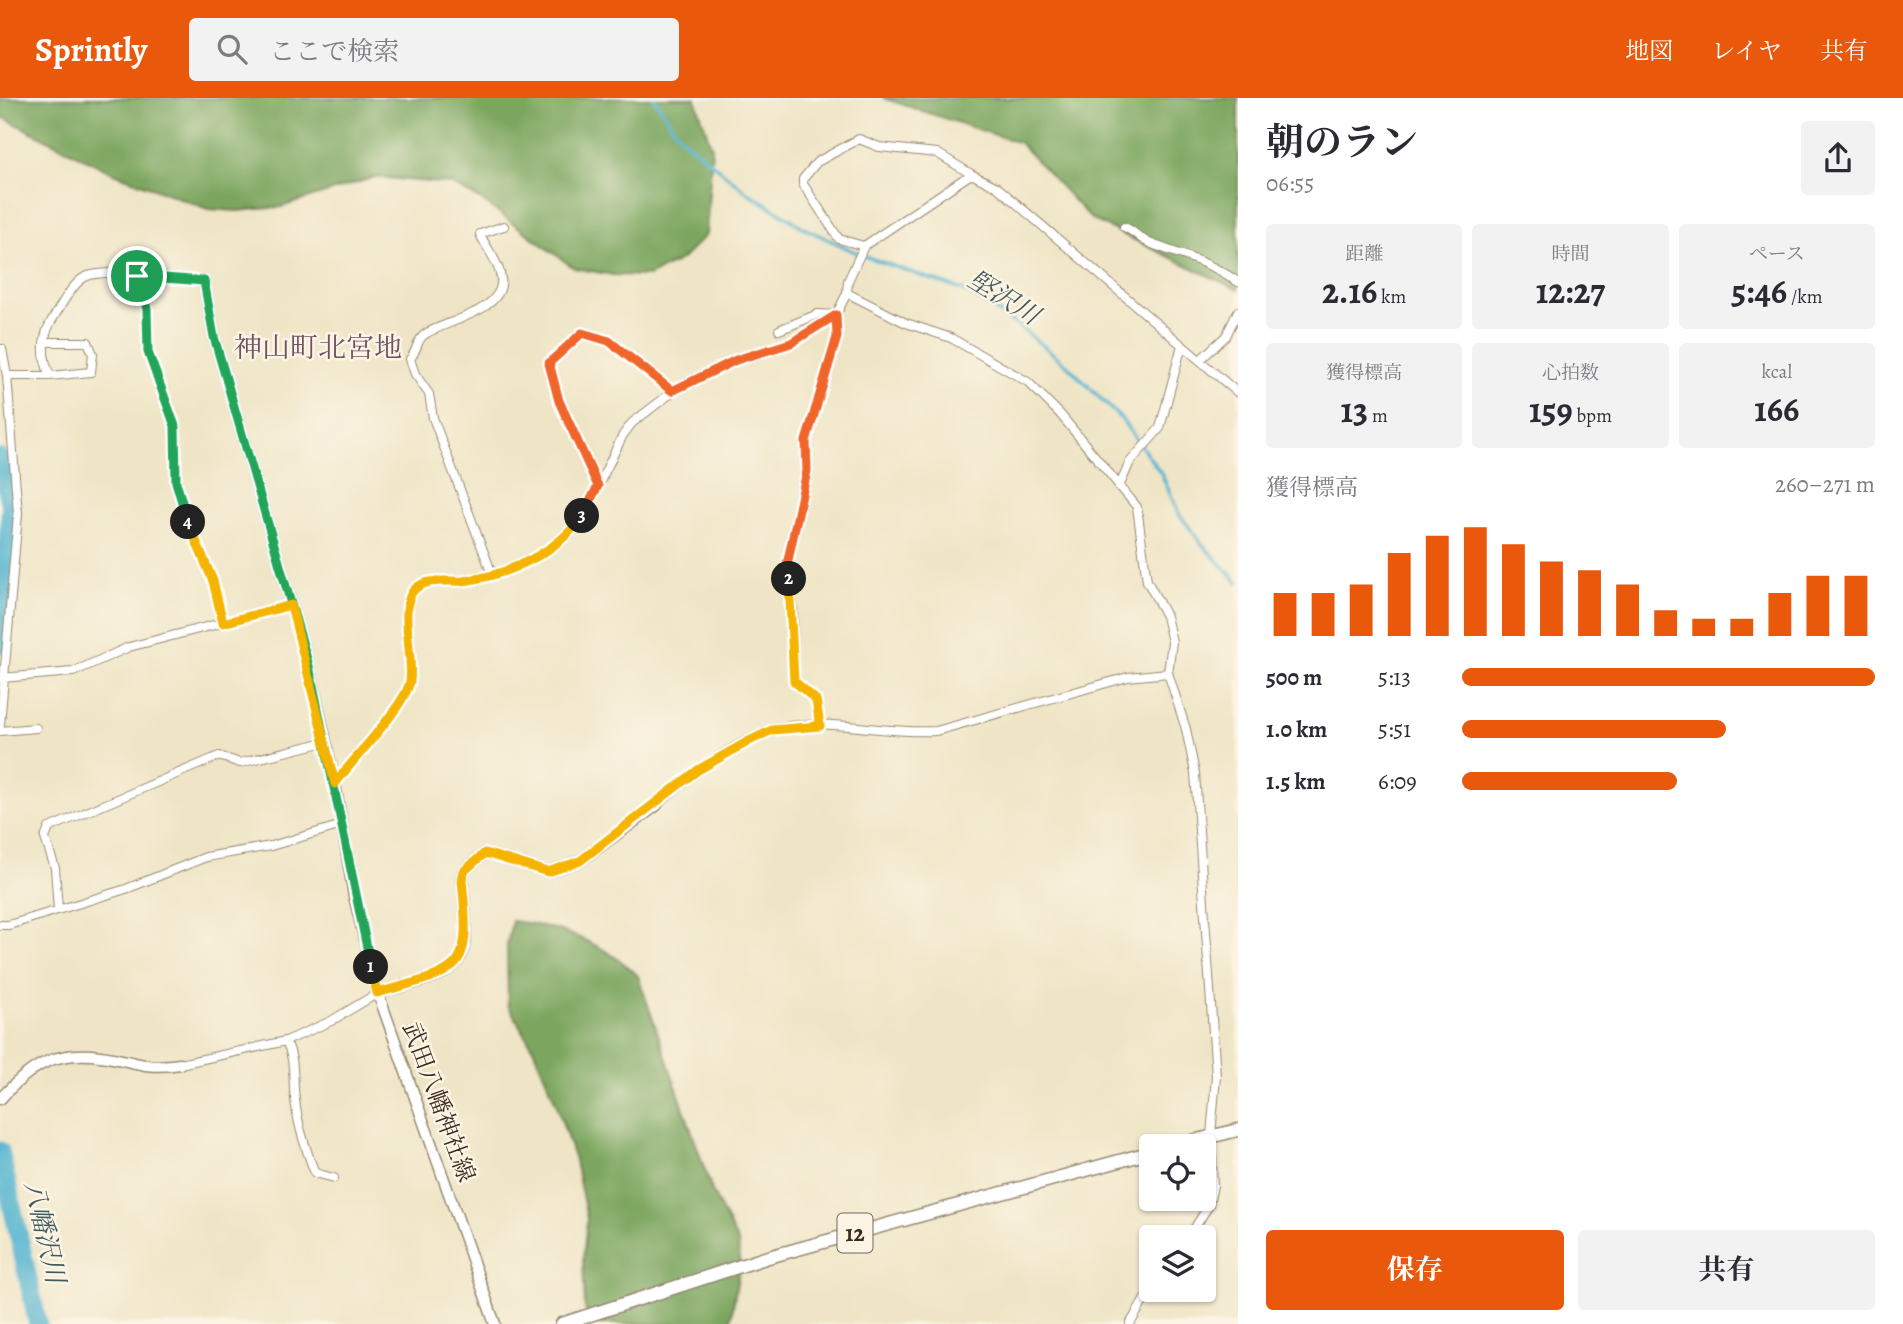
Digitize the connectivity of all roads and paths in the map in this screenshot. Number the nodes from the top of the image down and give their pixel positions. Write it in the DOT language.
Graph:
graph roads {
  1 [pos="971,174"];
  2 [pos="503,226"];
  3 [pos="1124,227"];
  4 [pos="864,246"];
  5 [pos="137,276"];
  6 [pos="204,281"];
  7 [pos="1238,282"];
  8 [pos="847,293"];
  9 [pos="1238,310"];
  10 [pos="836,315"];
  11 [pos="779,331"];
  12 [pos="1238,333"];
  13 [pos="1226,336"];
  14 [pos="44,342"];
  15 [pos="1182,345"];
  16 [pos="2,349"];
  17 [pos="1200,360"];
  18 [pos="7,376"];
  19 [pos="50,376"];
  20 [pos="672,391"];
  21 [pos="1238,393"];
  22 [pos="598,486"];
  23 [pos="1119,487"];
  24 [pos="492,575"];
  25 [pos="291,605"];
  26 [pos="223,623"];
  27 [pos="1168,673"];
  28 [pos="2,678"];
  29 [pos="0,725"];
  30 [pos="820,726"];
  31 [pos="36,728"];
  32 [pos="0,730"];
  33 [pos="325,742"];
  34 [pos="335,784"];
  35 [pos="657,805"];
  36 [pos="342,825"];
  37 [pos="58,910"];
  38 [pos="0,925"];
  39 [pos="377,993"];
  40 [pos="286,1041"];
  41 [pos="180,1064"];
  42 [pos="0,1099"];
  43 [pos="1238,1130"];
  44 [pos="1211,1134"];
  45 [pos="1216,1135"];
  46 [pos="1139,1156"];
  47 [pos="334,1178"];
  48 [pos="1143,1302"];
  49 [pos="495,1324"];
  50 [pos="562,1324"];
  51 [pos="1130,1324"];
  1 -- 4 [label="street"];
  1 -- 4 [label="street"];
  1 -- 15 [label="street"];
  2 -- 24 [label="street"];
  3 -- 7 [label="street"];
  4 -- 8 [label="street"];
  5 -- 6 [label="street"];
  5 -- 14 [label="street"];
  5 -- 26 [label="street"];
  6 -- 25 [label="main road, 武田八幡神社線"];
  8 -- 10 [label="street"];
  8 -- 23 [label="street"];
  9 -- 13 [label="street"];
  10 -- 11 [label="street"];
  10 -- 20 [label="street"];
  10 -- 30 [label="street"];
  12 -- 13 [label="street"];
  13 -- 17 [label="street"];
  14 -- 19 [label="street"];
  14 -- 19 [label="street"];
  15 -- 17 [label="street"];
  15 -- 23 [label="street"];
  16 -- 18 [label="street"];
  17 -- 21 [label="street"];
  18 -- 19 [label="street"];
  18 -- 28 [label="street"];
  20 -- 22 [label="street"];
  20 -- 22 [label="street"];
  22 -- 24 [label="street"];
  23 -- 27 [label="street"];
  24 -- 34 [label="street"];
  25 -- 26 [label="street"];
  25 -- 33 [label="main road, 武田八幡神社線"];
  26 -- 28 [label="street"];
  27 -- 30 [label="street"];
  27 -- 44 [label="street"];
  28 -- 29 [label="street"];
  30 -- 35 [label="street"];
  31 -- 32 [label="street"];
  33 -- 34 [label="main road, 武田八幡神社線"];
  33 -- 37 [label="street"];
  34 -- 36 [label="main road, 武田八幡神社線"];
  35 -- 39 [label="main road"];
  36 -- 37 [label="street"];
  36 -- 39 [label="main road, 武田八幡神社線"];
  37 -- 38 [label="street"];
  39 -- 40 [label="street"];
  39 -- 49 [label="main road, 武田八幡神社線"];
  40 -- 41 [label="street"];
  40 -- 47 [label="street"];
  41 -- 42 [label="main road"];
  43 -- 45 [label="main road"];
  46 -- 50 [label="main road, 12"];
  48 -- 51 [label="street"];
}
